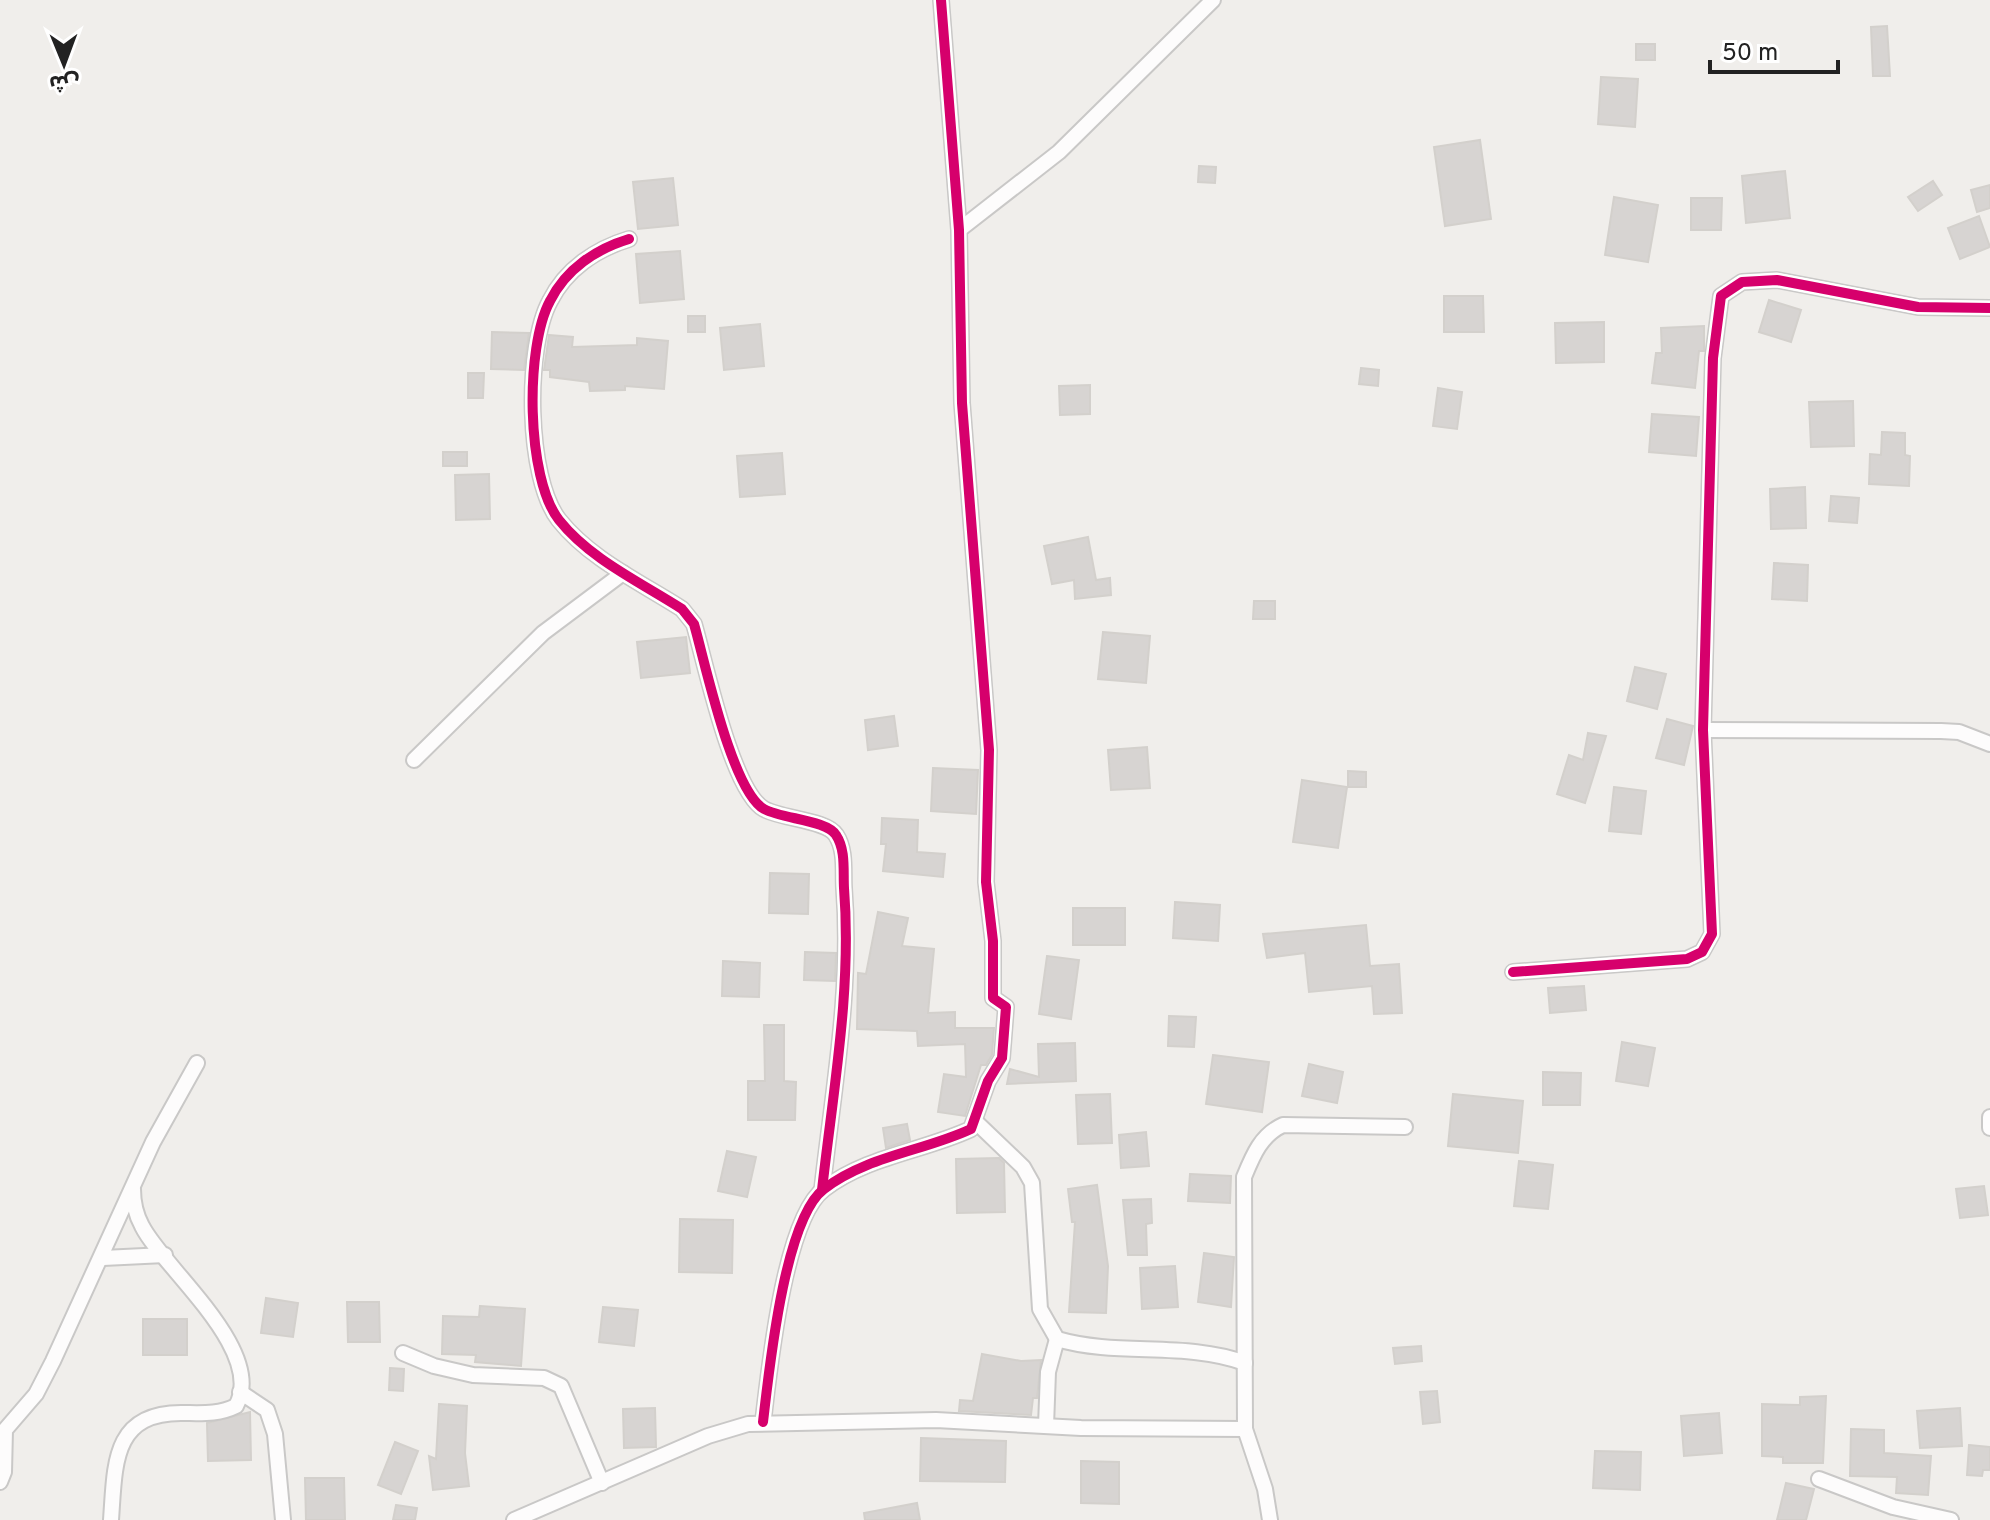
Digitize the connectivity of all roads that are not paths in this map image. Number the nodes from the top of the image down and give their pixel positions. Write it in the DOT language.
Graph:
graph roads {
  1 [pos="941,0"];
  2 [pos="1213,0"];
  3 [pos="959,230"];
  4 [pos="629,239"];
  5 [pos="1990,308"];
  6 [pos="623,573"];
  7 [pos="1703,730"];
  8 [pos="1990,744"];
  9 [pos="414,760"];
  10 [pos="1513,972"];
  11 [pos="197,1063"];
  12 [pos="1990,1117"];
  13 [pos="976,1122"];
  14 [pos="1405,1127"];
  15 [pos="1990,1128"];
  16 [pos="133,1185"];
  17 [pos="822,1190"];
  18 [pos="165,1255"];
  19 [pos="103,1258"];
  20 [pos="1057,1339"];
  21 [pos="403,1353"];
  22 [pos="1245,1363"];
  23 [pos="240,1392"];
  24 [pos="763,1422"];
  25 [pos="1046,1426"];
  26 [pos="1245,1429"];
  27 [pos="1819,1479"];
  28 [pos="0,1482"];
  29 [pos="602,1483"];
  30 [pos="111,1520"];
  31 [pos="283,1520"];
  32 [pos="514,1520"];
  33 [pos="1270,1520"];
  34 [pos="1951,1520"];
  1 -- 3 [label="street"];
  2 -- 3 [label="street"];
  3 -- 13 [label="street"];
  4 -- 6 [label="street"];
  5 -- 7 [label="street"];
  6 -- 9 [label="street"];
  6 -- 17 [label="street"];
  7 -- 8 [label="street"];
  7 -- 10 [label="street"];
  11 -- 16 [label="street"];
  12 -- 15 [label="street"];
  13 -- 17 [label="street"];
  13 -- 20 [label="street"];
  14 -- 22 [label="street"];
  16 -- 18 [label="street"];
  16 -- 19 [label="street"];
  17 -- 24 [label="street"];
  18 -- 19 [label="street"];
  18 -- 23 [label="street"];
  19 -- 28 [label="street"];
  20 -- 22 [label="street"];
  20 -- 25 [label="street"];
  21 -- 29 [label="street"];
  22 -- 26 [label="street"];
  23 -- 30 [label="street"];
  23 -- 31 [label="street"];
  24 -- 25 [label="street"];
  24 -- 29 [label="street"];
  25 -- 26 [label="street"];
  26 -- 33 [label="street"];
  27 -- 34 [label="street"];
  29 -- 32 [label="street"];
}
